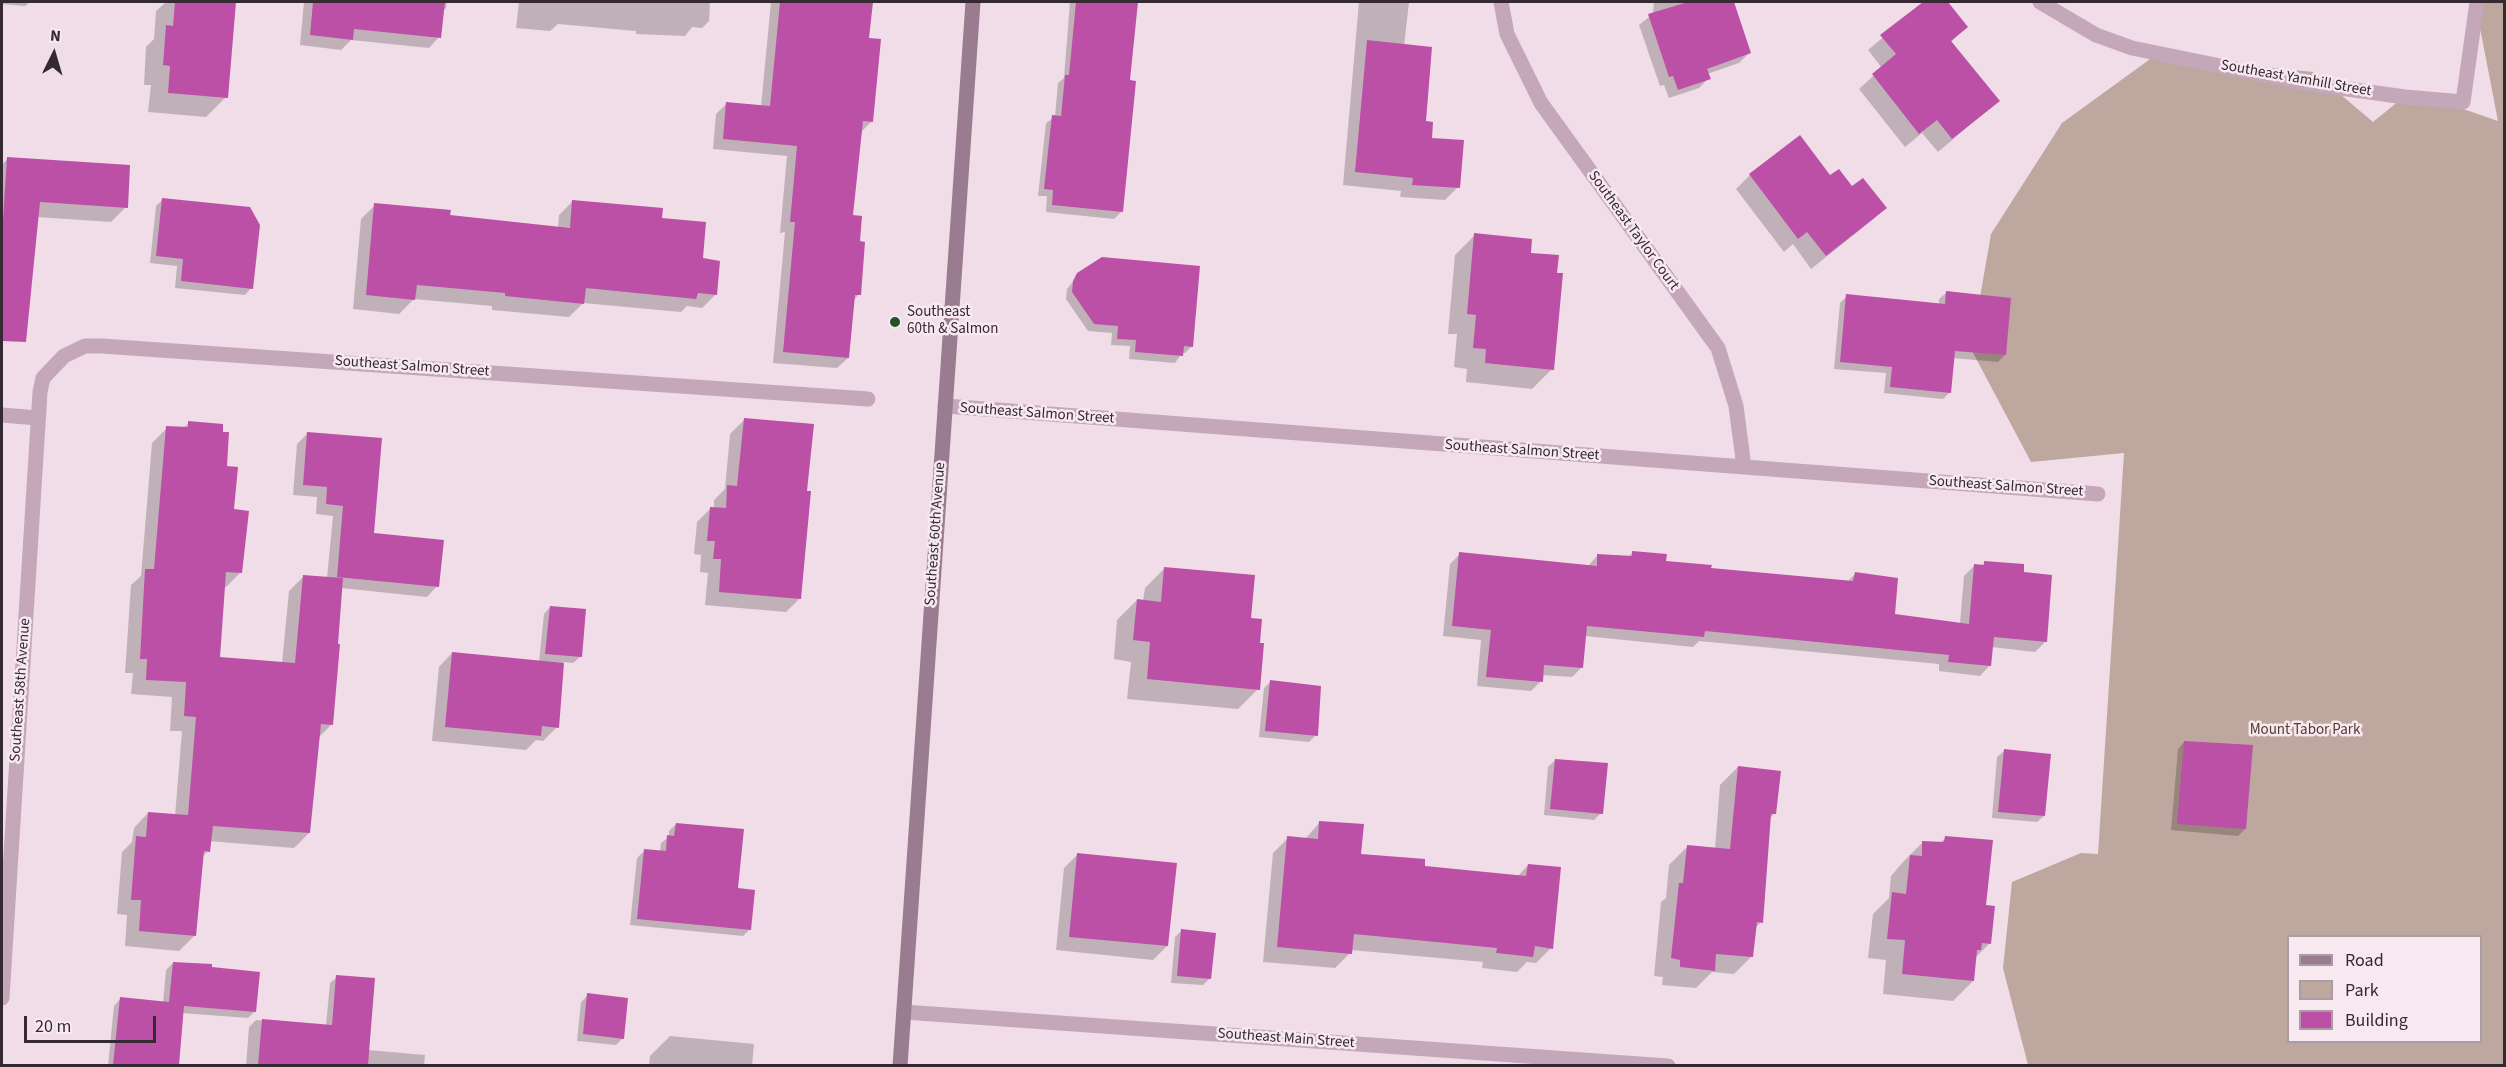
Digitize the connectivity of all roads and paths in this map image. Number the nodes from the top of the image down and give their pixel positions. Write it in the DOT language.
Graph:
graph roads {
  1 [pos="973,2"];
  2 [pos="1501,2"];
  3 [pos="2040,2"];
  4 [pos="2477,2"];
  5 [pos="868,399"];
  6 [pos="945,406"];
  7 [pos="2,415"];
  8 [pos="38,418"];
  9 [pos="1744,467"];
  10 [pos="2098,494"];
  11 [pos="2,998"];
  12 [pos="904,1012"];
  13 [pos="900,1065"];
  14 [pos="1668,1065"];
  1 -- 6 [label="main road, Southeast 60th Avenue"];
  2 -- 9 [label="street, Southeast Taylor Court"];
  3 -- 4 [label="street, Southeast Yamhill Street"];
  5 -- 8 [label="street, Southeast Salmon Street"];
  6 -- 9 [label="street, Southeast Salmon Street"];
  6 -- 12 [label="main road, Southeast 60th Avenue"];
  7 -- 8 [label="street"];
  8 -- 11 [label="street, Southeast 58th Avenue"];
  9 -- 10 [label="street, Southeast Salmon Street"];
  12 -- 13 [label="main road, Southeast 60th Avenue"];
  12 -- 14 [label="street, Southeast Main Street"];
}
